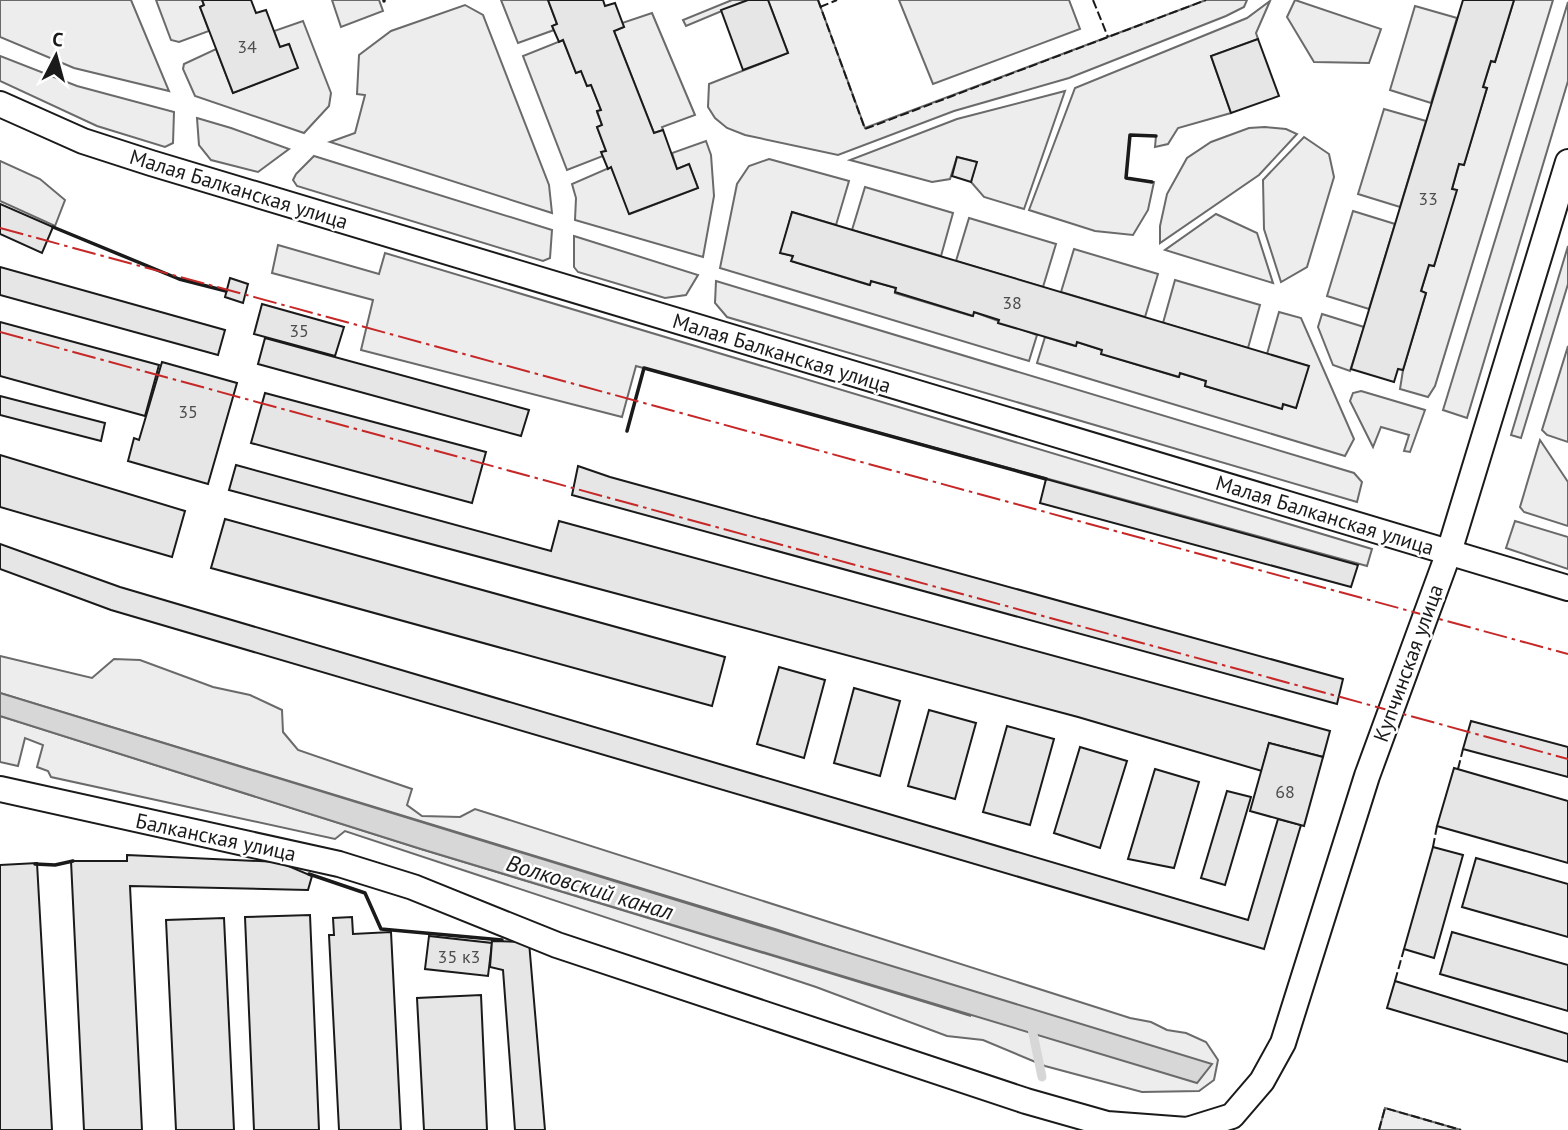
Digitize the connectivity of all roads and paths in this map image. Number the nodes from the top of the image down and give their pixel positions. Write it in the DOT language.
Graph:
graph roads {
  1 [pos="0,104"];
  2 [pos="1568,162"];
  3 [pos="1449,552"];
  4 [pos="1568,588"];
  5 [pos="0,789"];
  6 [pos="429,894"];
  1 -- 3 [label="street, Малая Балканская улица"];
  2 -- 3 [label="street, Купчинская улица"];
  3 -- 4 [label="street, Малая Балканская улица"];
  3 -- 6 [label="street, Купчинская улица"];
  5 -- 6 [label="street, Балканская улица"];
}
